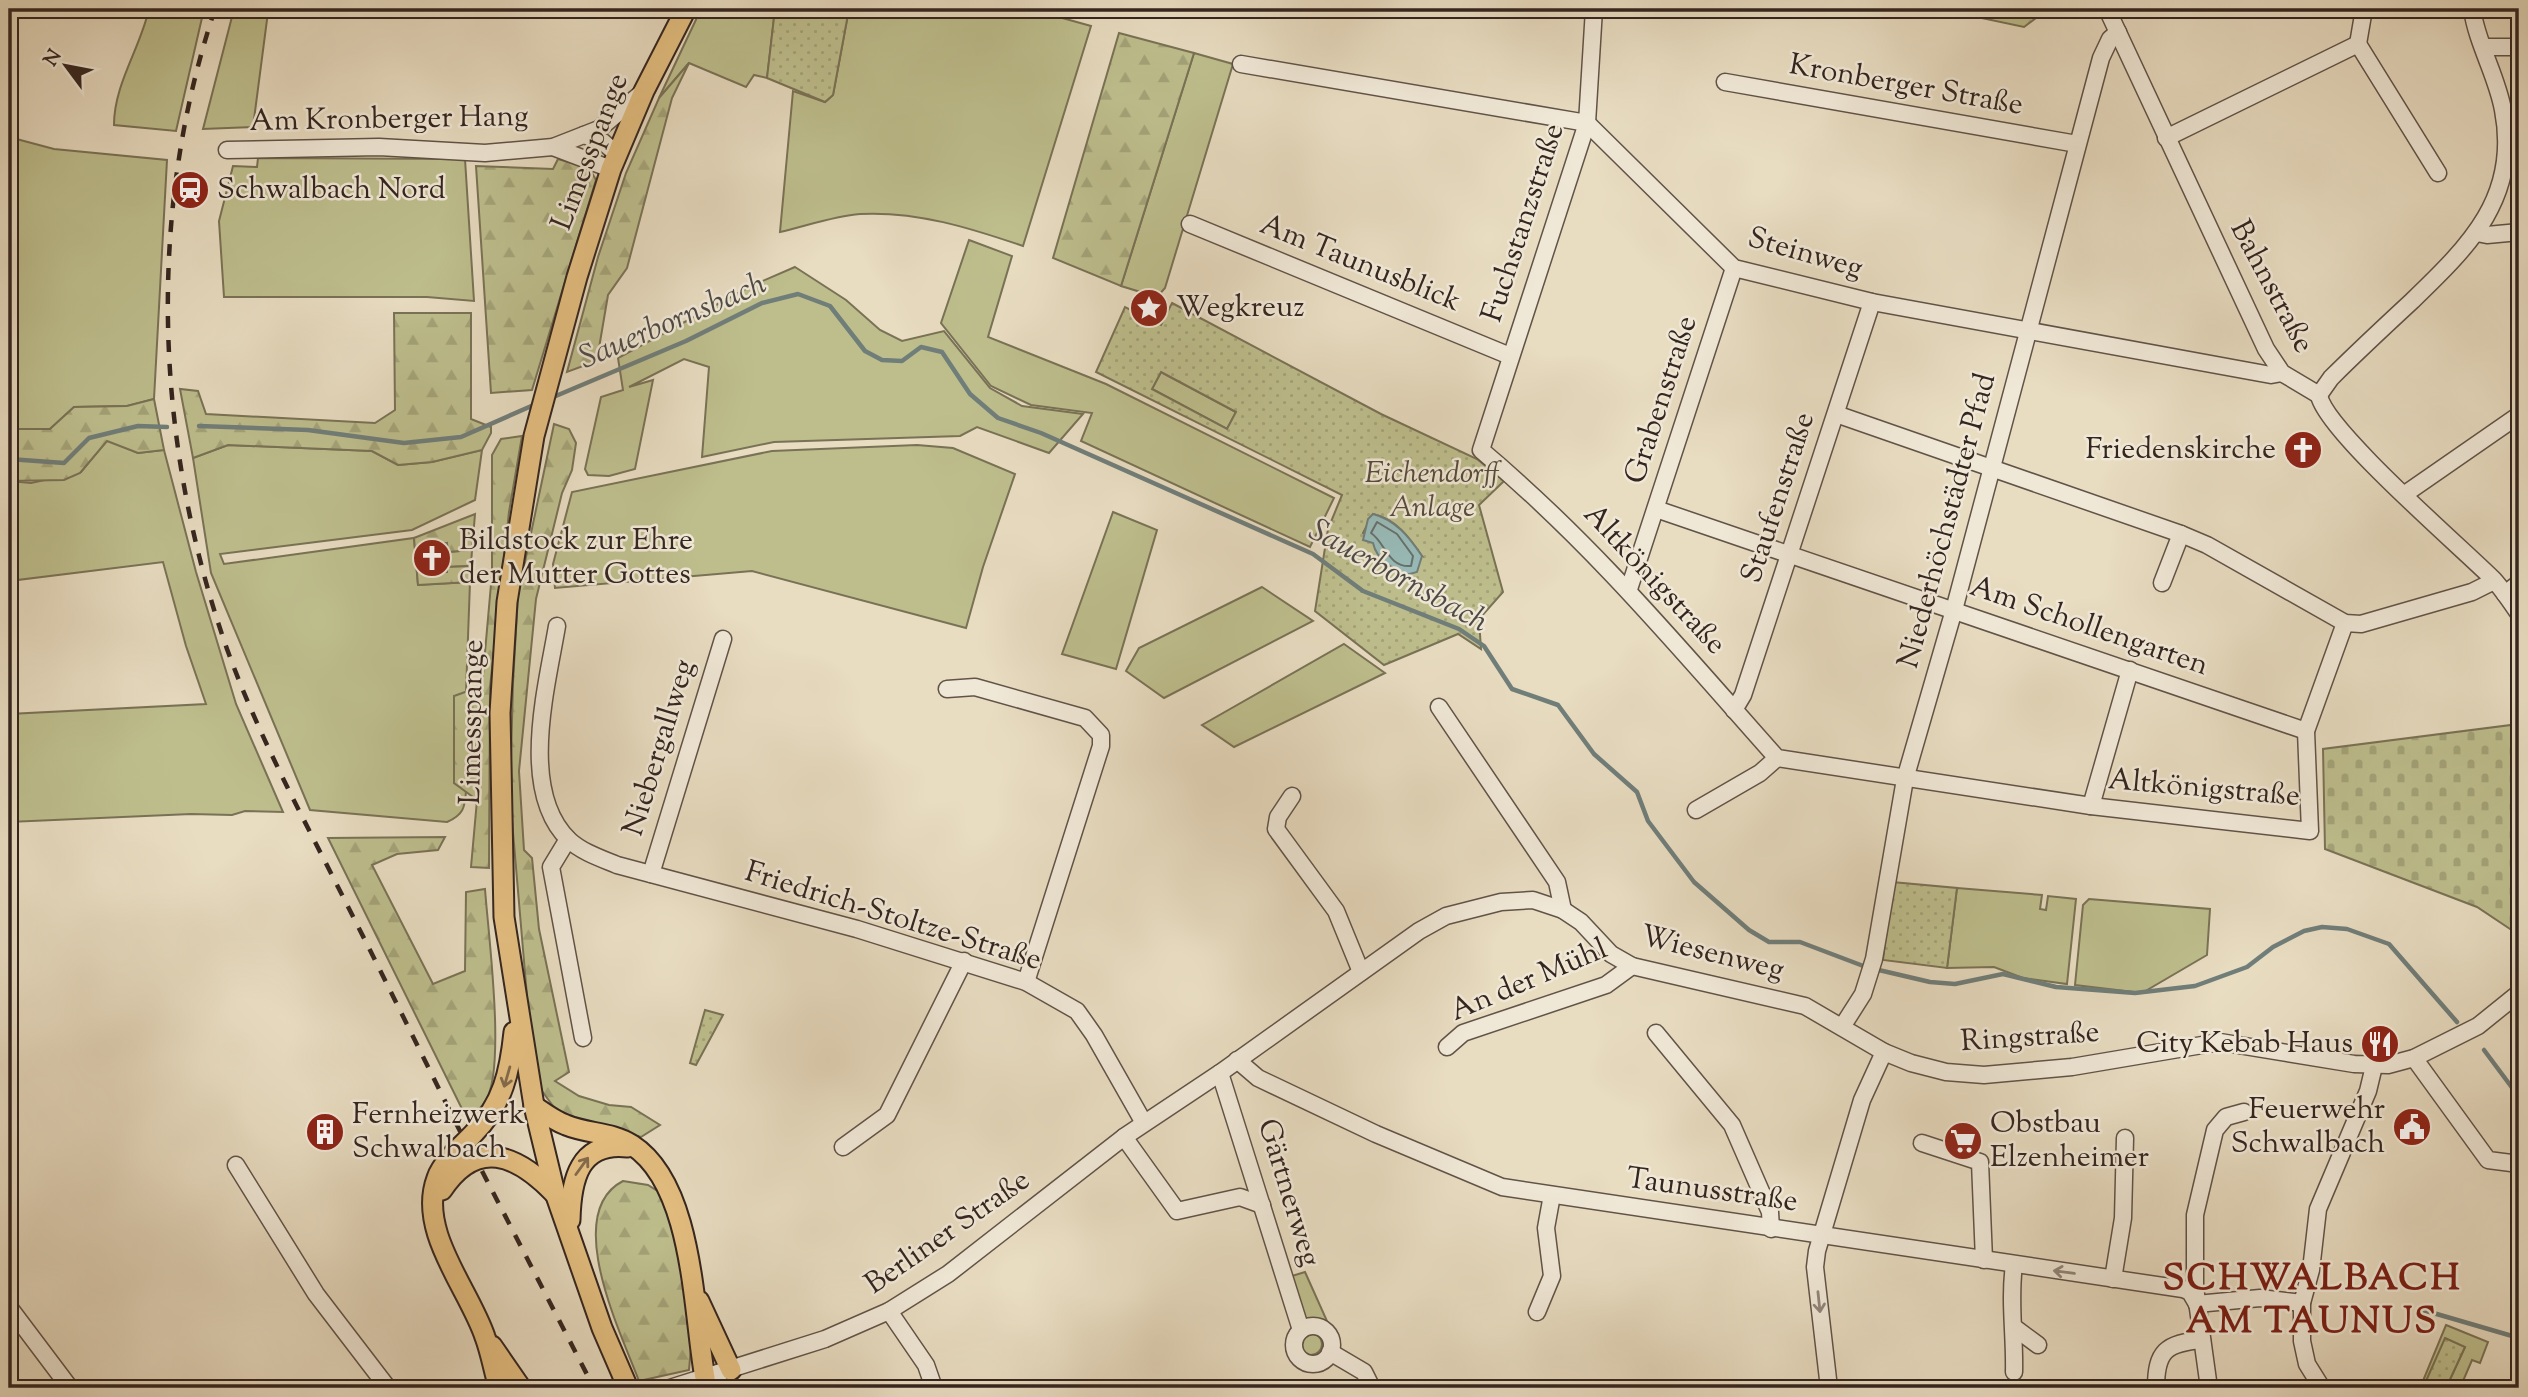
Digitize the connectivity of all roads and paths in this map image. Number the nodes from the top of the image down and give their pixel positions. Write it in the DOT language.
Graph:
graph roads {
  1 [pos="686,9"];
  2 [pos="1594,9"];
  3 [pos="2107,9"];
  4 [pos="2364,9"];
  5 [pos="2472,9"];
  6 [pos="2118,32"];
  7 [pos="2358,44"];
  8 [pos="2483,47"];
  9 [pos="2519,47"];
  10 [pos="1241,64"];
  11 [pos="1725,82"];
  12 [pos="644,91"];
  13 [pos="1587,123"];
  14 [pos="584,135"];
  15 [pos="2166,138"];
  16 [pos="2077,144"];
  17 [pos="552,147"];
  18 [pos="227,150"];
  19 [pos="614,161"];
  20 [pos="2438,173"];
  21 [pos="1190,224"];
  22 [pos="2519,232"];
  23 [pos="2477,233"];
  24 [pos="1734,268"];
  25 [pos="1872,302"];
  26 [pos="2028,332"];
  27 [pos="1510,356"];
  28 [pos="2282,373"];
  29 [pos="2319,395"];
  30 [pos="1836,414"];
  31 [pos="2519,415"];
  32 [pos="1480,450"];
  33 [pos="1993,468"];
  34 [pos="2405,494"];
  35 [pos="1656,509"];
  36 [pos="2181,534"];
  37 [pos="1791,553"];
  38 [pos="2494,581"];
  39 [pos="2162,583"];
  40 [pos="2519,583"];
  41 [pos="1629,589"];
  42 [pos="2505,594"];
  43 [pos="1954,610"];
  44 [pos="2519,614"];
  45 [pos="2345,623"];
  46 [pos="557,625"];
  47 [pos="723,639"];
  48 [pos="2130,670"];
  49 [pos="947,689"];
  50 [pos="1440,707"];
  51 [pos="1734,709"];
  52 [pos="2306,731"];
  53 [pos="1777,758"];
  54 [pos="1905,779"];
  55 [pos="1292,796"];
  56 [pos="2091,806"];
  57 [pos="1696,810"];
  58 [pos="568,839"];
  59 [pos="651,874"];
  60 [pos="1563,910"];
  61 [pos="964,961"];
  62 [pos="1632,966"];
  63 [pos="1361,972"];
  64 [pos="1026,982"];
  65 [pos="2519,993"];
  66 [pos="517,1010"];
  67 [pos="1842,1027"];
  68 [pos="1656,1033"];
  69 [pos="583,1038"];
  70 [pos="1447,1047"];
  71 [pos="1884,1052"];
  72 [pos="2414,1058"];
  73 [pos="1237,1060"];
  74 [pos="2374,1066"];
  75 [pos="1220,1073"];
  76 [pos="534,1106"];
  77 [pos="2244,1112"];
  78 [pos="1144,1123"];
  79 [pos="1124,1137"];
  80 [pos="2125,1138"];
  81 [pos="1922,1143"];
  82 [pos="843,1147"];
  83 [pos="642,1152"];
  84 [pos="2519,1164"];
  85 [pos="236,1165"];
  86 [pos="555,1193"];
  87 [pos="1552,1195"];
  88 [pos="1262,1205"];
  89 [pos="433,1210"];
  90 [pos="1772,1228"];
  91 [pos="569,1231"];
  92 [pos="1821,1235"];
  93 [pos="1983,1260"];
  94 [pos="2014,1265"];
  95 [pos="2113,1279"];
  96 [pos="696,1296"];
  97 [pos="2302,1303"];
  98 [pos="2197,1304"];
  99 [pos="9,1307"];
  100 [pos="889,1311"];
  101 [pos="1537,1312"];
  102 [pos="2015,1328"];
  103 [pos="1301,1330"];
  104 [pos="485,1336"];
  105 [pos="2202,1340"];
  106 [pos="2038,1345"];
  107 [pos="1331,1352"];
  108 [pos="731,1370"];
  109 [pos="2014,1372"];
  110 [pos="705,1377"];
  111 [pos="70,1388"];
  112 [pos="388,1388"];
  113 [pos="499,1388"];
  114 [pos="521,1388"];
  115 [pos="628,1388"];
  116 [pos="670,1388"];
  117 [pos="934,1388"];
  118 [pos="1372,1388"];
  119 [pos="1829,1388"];
  120 [pos="2156,1388"];
  121 [pos="2209,1388"];
  122 [pos="2322,1388"];
  1 -- 12 [label="main road, Limesspange"];
  2 -- 13 [label="street, Fuchstanzstraße"];
  3 -- 6 [label="street, Bahnstraße"];
  4 -- 7 [label="street"];
  5 -- 8 [label="street"];
  6 -- 15 [label="street, Bahnstraße"];
  6 -- 16 [label="street, Niederhöchstädter Pfad"];
  7 -- 15 [label="street"];
  7 -- 20 [label="street"];
  8 -- 9 [label="street"];
  8 -- 23 [label="street"];
  10 -- 13 [label="street"];
  11 -- 16 [label="street, Kronberger Straße"];
  12 -- 14 [label="street, Am Kronberger Hang"];
  12 -- 19 [label="main road, Limesspange"];
  13 -- 24 [label="street, Steinweg"];
  13 -- 27 [label="street, Fuchstanzstraße"];
  14 -- 17 [label="street, Am Kronberger Hang"];
  14 -- 19 [label="street"];
  15 -- 28 [label="street, Bahnstraße"];
  16 -- 26 [label="street, Niederhöchstädter Pfad"];
  17 -- 18 [label="street, Am Kronberger Hang"];
  17 -- 19 [label="street, Am Kronberger Hang"];
  19 -- 66 [label="main road, Limesspange"];
  21 -- 27 [label="street, Am Taunusblick"];
  22 -- 23 [label="street"];
  23 -- 29 [label="street"];
  24 -- 25 [label="street, Steinweg"];
  24 -- 35 [label="street, Grabenstraße"];
  25 -- 26 [label="street, Steinweg"];
  25 -- 30 [label="street, Staufenstraße"];
  26 -- 28 [label="street, Steinweg"];
  26 -- 33 [label="street, Niederhöchstädter Pfad"];
  27 -- 32 [label="street, Fuchstanzstraße"];
  28 -- 29 [label="street, Bahnstraße"];
  29 -- 34 [label="street, Bahnstraße"];
  30 -- 33 [label="street"];
  30 -- 37 [label="street, Staufenstraße"];
  31 -- 34 [label="street"];
  32 -- 41 [label="street, Altkönigstraße"];
  33 -- 36 [label="street"];
  33 -- 43 [label="street, Niederhöchstädter Pfad"];
  34 -- 38 [label="street, Bahnstraße"];
  35 -- 37 [label="street, Am Schollengarten"];
  35 -- 41 [label="street, Grabenstraße"];
  36 -- 39 [label="street"];
  36 -- 45 [label="street"];
  37 -- 43 [label="street, Am Schollengarten"];
  37 -- 51 [label="street, Staufenstraße"];
  38 -- 42 [label="street, Bahnstraße"];
  38 -- 45 [label="street"];
  40 -- 42 [label="street"];
  41 -- 51 [label="street, Altkönigstraße"];
  42 -- 44 [label="street, Bahnstraße"];
  43 -- 48 [label="street, Am Schollengarten"];
  43 -- 54 [label="street, Niederhöchstädter Pfad"];
  45 -- 52 [label="street, Altkönigstraße"];
  46 -- 58 [label="street, Friedrich-Stoltze-Straße"];
  47 -- 59 [label="street, Niebergallweg"];
  48 -- 52 [label="street, Am Schollengarten"];
  48 -- 56 [label="street, Altkönigstraße"];
  49 -- 64 [label="street"];
  50 -- 60 [label="street"];
  51 -- 53 [label="street, Altkönigstraße"];
  52 -- 56 [label="street, Altkönigstraße"];
  53 -- 54 [label="street, Altkönigstraße"];
  53 -- 57 [label="street"];
  54 -- 56 [label="street, Altkönigstraße"];
  54 -- 67 [label="street, Niederhöchstädter Pfad"];
  55 -- 63 [label="street"];
  58 -- 59 [label="street, Friedrich-Stoltze-Straße"];
  58 -- 69 [label="street"];
  59 -- 61 [label="street, Friedrich-Stoltze-Straße"];
  60 -- 62 [label="street, Wiesenweg"];
  60 -- 63 [label="street, Berliner Straße"];
  61 -- 64 [label="street, Friedrich-Stoltze-Straße"];
  61 -- 82 [label="street"];
  62 -- 67 [label="street, Wiesenweg"];
  62 -- 70 [label="street, An der Mühl"];
  63 -- 73 [label="street, Berliner Straße"];
  64 -- 78 [label="street, Friedrich-Stoltze-Straße"];
  65 -- 72 [label="street"];
  66 -- 76 [label="main road"];
  66 -- 89 [label="main road, one-way"];
  67 -- 71 [label="street, Wiesenweg"];
  68 -- 90 [label="street"];
  71 -- 74 [label="street, Ringstraße"];
  71 -- 92 [label="street"];
  72 -- 74 [label="street"];
  72 -- 84 [label="street"];
  73 -- 75 [label="street, Berliner Straße"];
  73 -- 87 [label="street, Taunusstraße"];
  74 -- 97 [label="street"];
  75 -- 78 [label="street, Berliner Straße"];
  75 -- 88 [label="street, Gärtnerweg"];
  76 -- 83 [label="main road"];
  76 -- 86 [label="main road"];
  77 -- 98 [label="street"];
  78 -- 79 [label="street, Berliner Straße"];
  79 -- 88 [label="street"];
  79 -- 100 [label="street, Berliner Straße"];
  80 -- 95 [label="street"];
  81 -- 93 [label="street"];
  91 -- 83 [label="main road, one-way"];
  83 -- 96 [label="main road"];
  85 -- 112 [label="street"];
  86 -- 89 [label="main road"];
  86 -- 91 [label="main road"];
  87 -- 90 [label="street, Taunusstraße"];
  87 -- 101 [label="street"];
  88 -- 103 [label="street, Gärtnerweg"];
  89 -- 104 [label="main road"];
  90 -- 92 [label="street, Taunusstraße"];
  91 -- 115 [label="main road"];
  92 -- 93 [label="street, Taunusstraße"];
  92 -- 119 [label="street, one-way"];
  93 -- 94 [label="street, Taunusstraße"];
  95 -- 94 [label="street, Taunusstraße, one-way"];
  94 -- 102 [label="street"];
  95 -- 98 [label="street, Taunusstraße"];
  96 -- 108 [label="main road"];
  96 -- 110 [label="main road"];
  97 -- 98 [label="street"];
  97 -- 122 [label="street"];
  98 -- 105 [label="street"];
  99 -- 111 [label="street"];
  100 -- 108 [label="street, Berliner Straße"];
  100 -- 117 [label="street"];
  102 -- 106 [label="street"];
  102 -- 109 [label="street"];
  103 -- 107 [label="street"];
  103 -- 107 [label="street"];
  104 -- 113 [label="main road"];
  104 -- 114 [label="main road"];
  105 -- 120 [label="street"];
  105 -- 121 [label="street"];
  107 -- 118 [label="street"];
  108 -- 110 [label="street, Berliner Straße"];
  110 -- 116 [label="street, Berliner Straße"];
}
